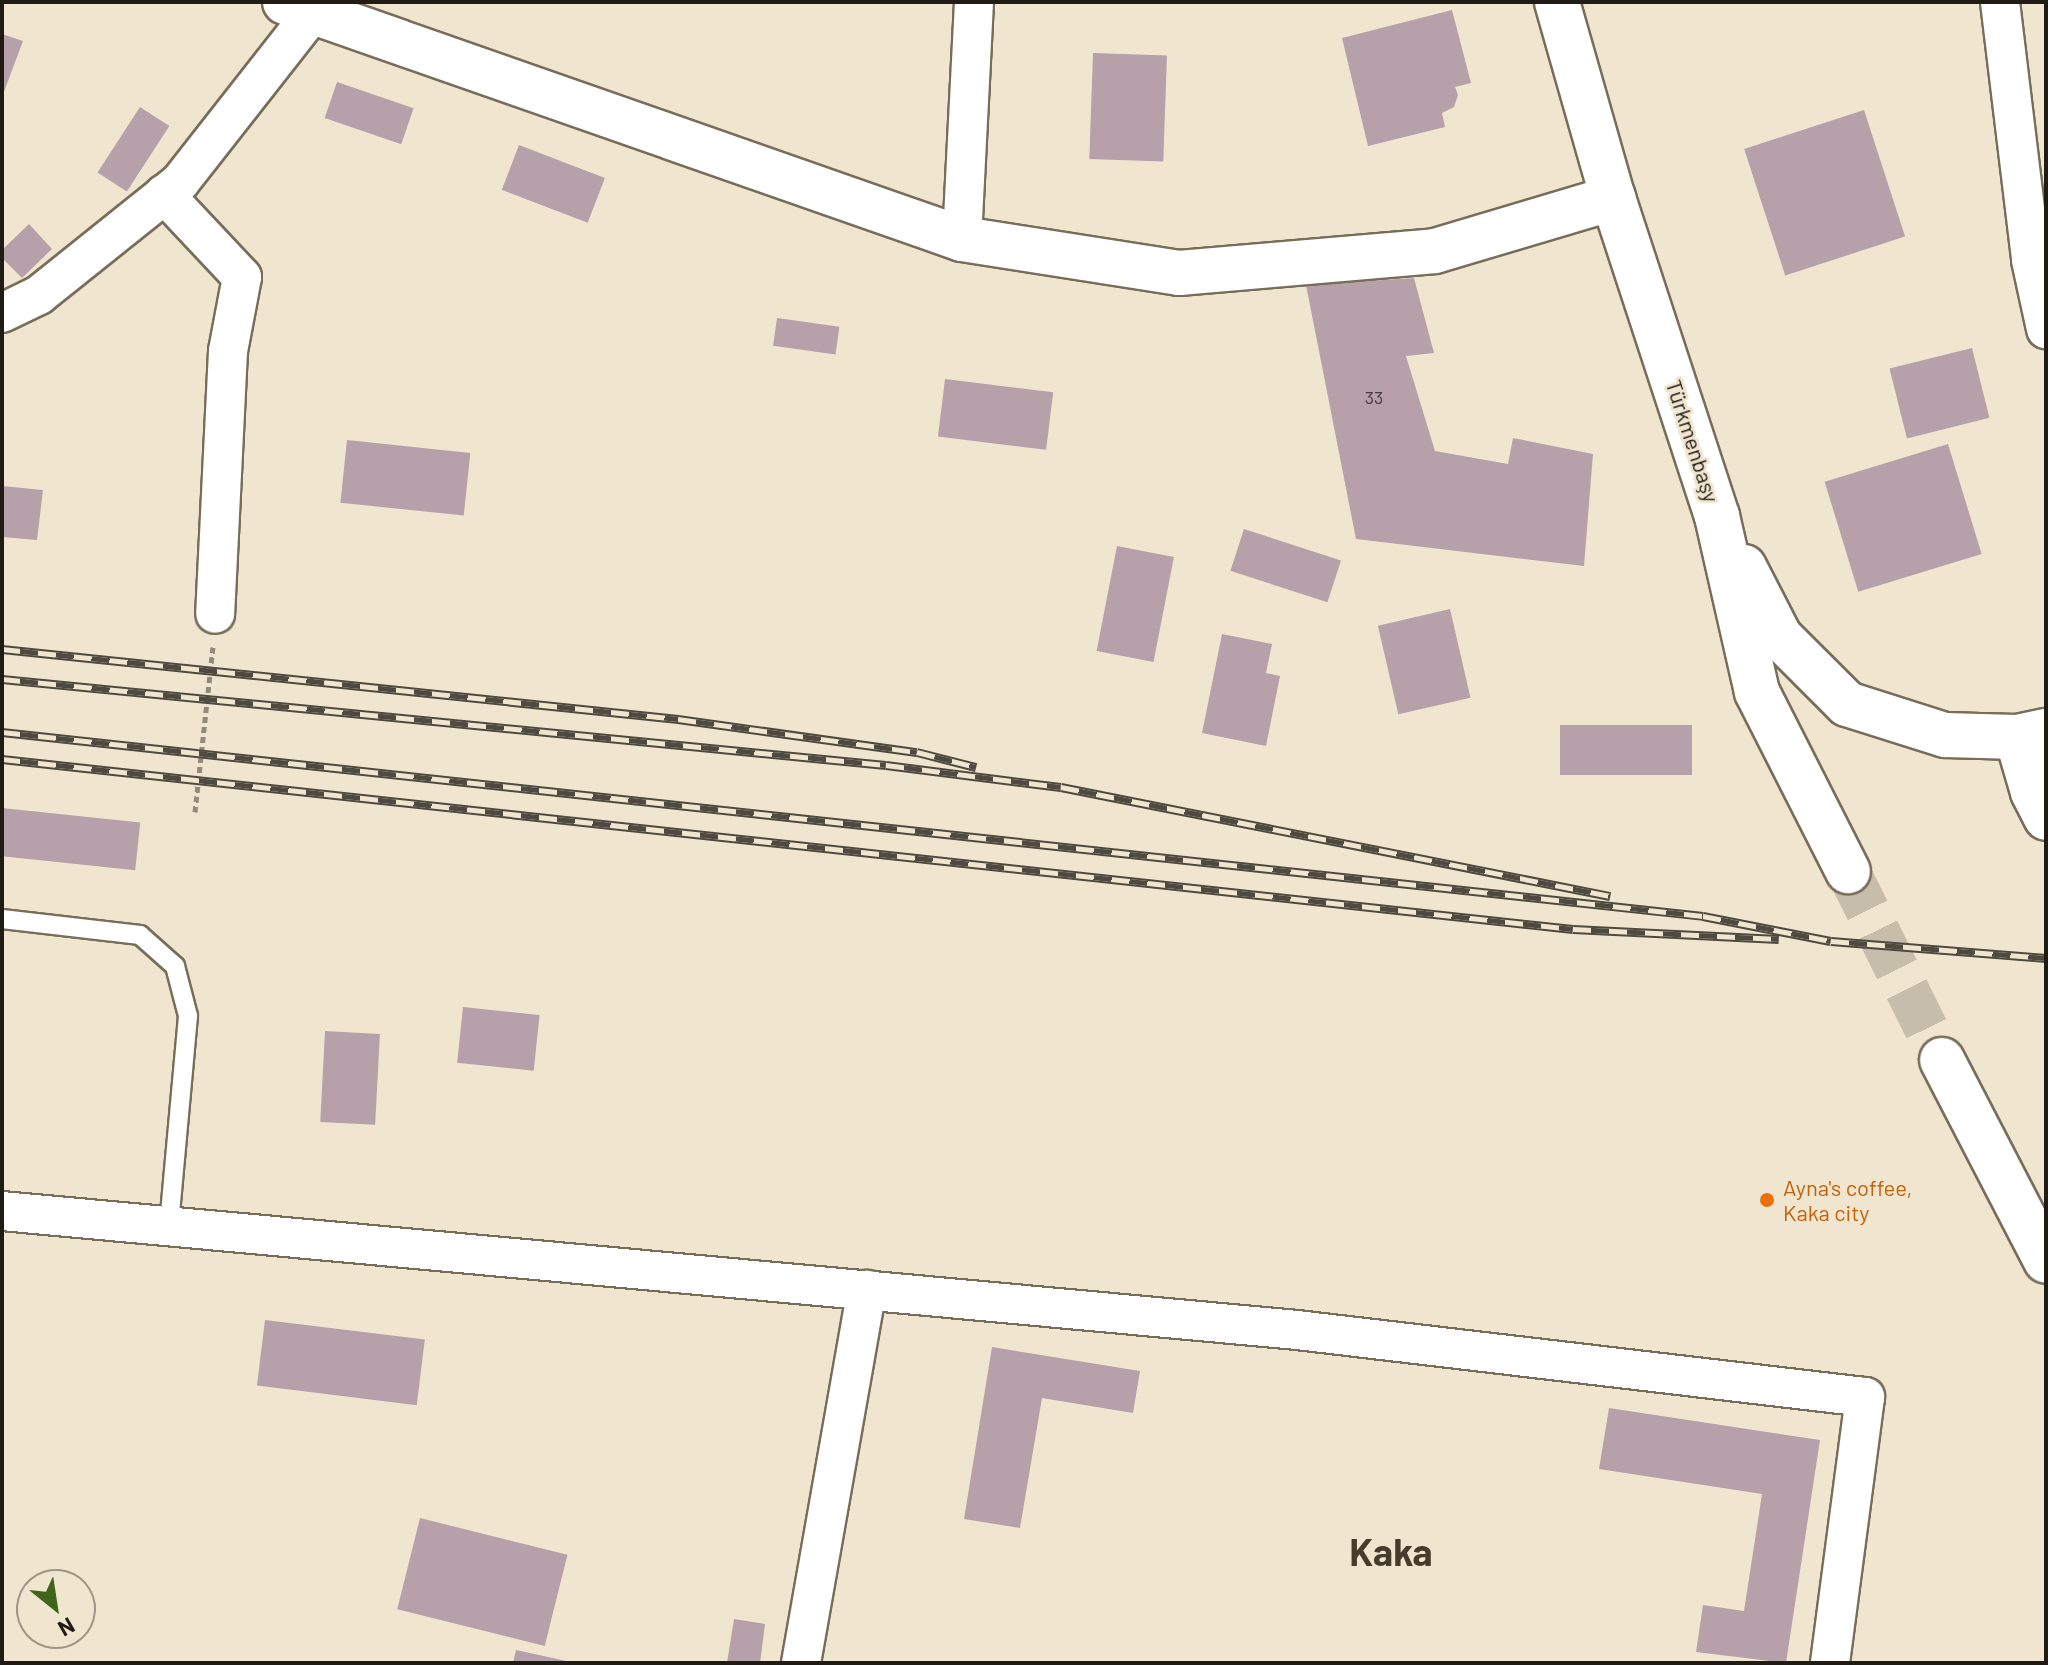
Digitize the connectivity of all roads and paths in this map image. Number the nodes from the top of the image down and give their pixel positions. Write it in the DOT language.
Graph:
graph roads {
  1 [pos="974,2"];
  2 [pos="1557,2"];
  3 [pos="2000,2"];
  4 [pos="305,5"];
  5 [pos="164,194"];
  6 [pos="1613,198"];
  7 [pos="962,239"];
  8 [pos="2,313"];
  9 [pos="2046,329"];
  10 [pos="1717,516"];
  11 [pos="215,614"];
  12 [pos="2031,734"];
  13 [pos="195,812"];
  14 [pos="2046,818"];
  15 [pos="1848,871"];
  16 [pos="2,919"];
  17 [pos="1942,1060"];
  18 [pos="2,1211"];
  19 [pos="169,1226"];
  20 [pos="2046,1261"];
  21 [pos="867,1290"];
  22 [pos="801,1663"];
  23 [pos="1830,1663"];
  1 -- 7 [label="street"];
  2 -- 6 [label="street, Türkmenbaşy"];
  3 -- 9 [label="street"];
  4 -- 5 [label="street"];
  4 -- 7 [label="street"];
  5 -- 8 [label="street"];
  5 -- 11 [label="street"];
  6 -- 7 [label="street"];
  6 -- 10 [label="street, Türkmenbaşy"];
  10 -- 12 [label="street"];
  10 -- 15 [label="street, Türkmenbaşy"];
  11 -- 13 [label="path"];
  12 -- 14 [label="street"];
  16 -- 19 [label="lane"];
  17 -- 20 [label="street"];
  18 -- 19 [label="street"];
  19 -- 21 [label="street"];
  21 -- 22 [label="street"];
  21 -- 23 [label="street"];
}
